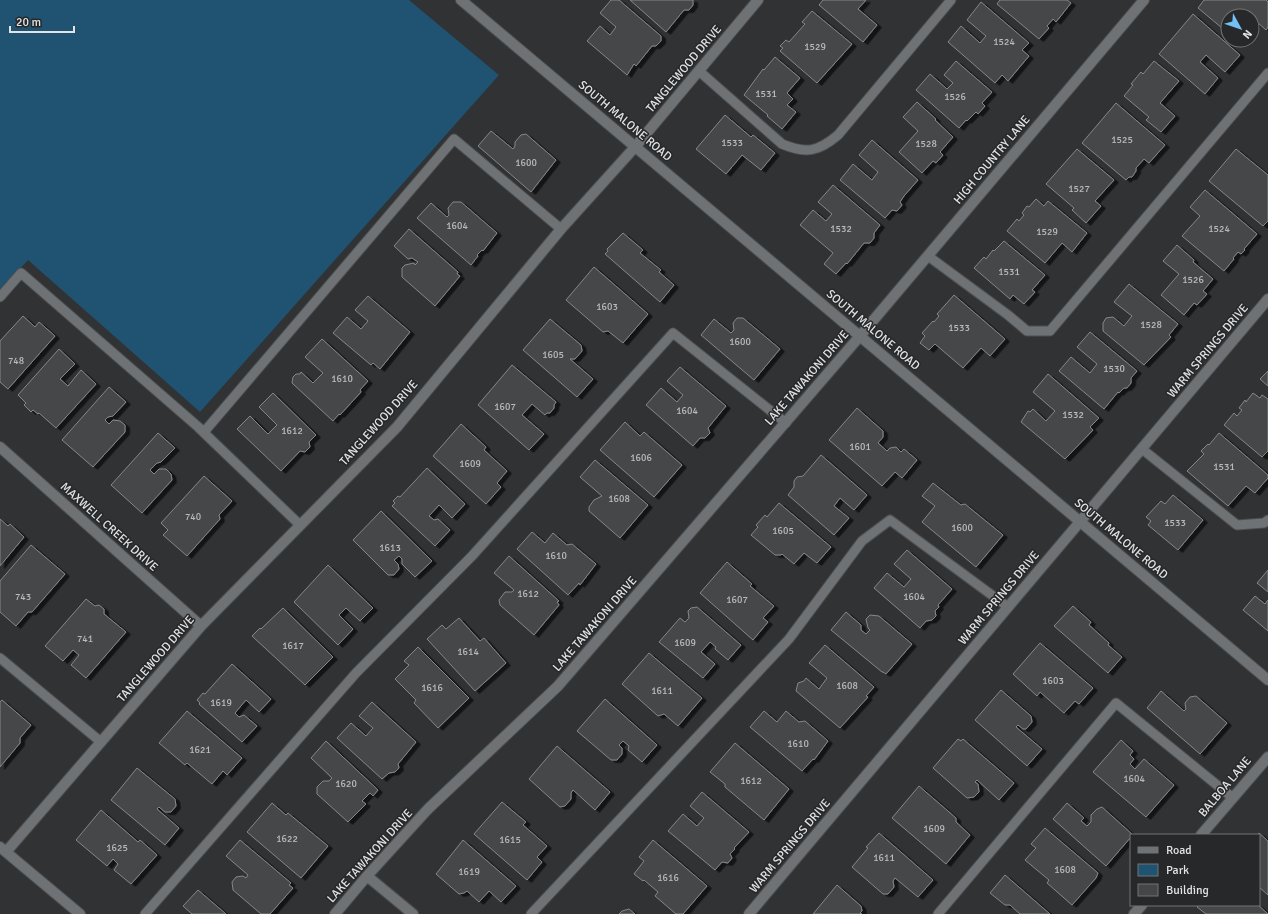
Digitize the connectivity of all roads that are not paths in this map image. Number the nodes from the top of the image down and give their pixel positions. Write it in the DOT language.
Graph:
graph roads {
  1 [pos="461,0"];
  2 [pos="758,0"];
  3 [pos="951,0"];
  4 [pos="1144,0"];
  5 [pos="698,71"];
  6 [pos="1268,73"];
  7 [pos="635,146"];
  8 [pos="561,229"];
  9 [pos="928,256"];
  10 [pos="0,297"];
  11 [pos="1268,299"];
  12 [pos="860,336"];
  13 [pos="193,423"];
  14 [pos="786,423"];
  15 [pos="0,447"];
  16 [pos="1142,448"];
  17 [pos="1268,520"];
  18 [pos="1080,522"];
  19 [pos="300,525"];
  20 [pos="1008,607"];
  21 [pos="201,626"];
  22 [pos="0,658"];
  23 [pos="1268,680"];
  24 [pos="101,742"];
  25 [pos="1268,757"];
  26 [pos="1233,798"];
  27 [pos="1203,834"];
  28 [pos="3,850"];
  29 [pos="368,876"];
  30 [pos="1141,906"];
  31 [pos="80,914"];
  32 [pos="144,914"];
  33 [pos="335,914"];
  34 [pos="413,914"];
  35 [pos="531,914"];
  36 [pos="750,914"];
  37 [pos="938,914"];
  38 [pos="1134,914"];
  1 -- 7 [label="street, SOUTH MALONE ROAD"];
  2 -- 5 [label="street, TANGLEWOOD DRIVE"];
  3 -- 5 [label="lane"];
  4 -- 9 [label="street, HIGH COUNTRY LANE"];
  5 -- 7 [label="street, TANGLEWOOD DRIVE"];
  6 -- 9 [label="lane"];
  7 -- 8 [label="street, TANGLEWOOD DRIVE"];
  7 -- 12 [label="street, SOUTH MALONE ROAD"];
  8 -- 13 [label="lane"];
  8 -- 19 [label="street, TANGLEWOOD DRIVE"];
  9 -- 12 [label="street, HIGH COUNTRY LANE"];
  10 -- 13 [label="lane"];
  11 -- 16 [label="street, WARM SPRINGS DRIVE"];
  12 -- 14 [label="street, LAKE TAWAKONI DRIVE"];
  12 -- 18 [label="street, SOUTH MALONE ROAD"];
  13 -- 19 [label="lane"];
  14 -- 29 [label="street, LAKE TAWAKONI DRIVE"];
  14 -- 32 [label="lane"];
  15 -- 21 [label="street, MAXWELL CREEK DRIVE"];
  16 -- 17 [label="lane"];
  16 -- 18 [label="street, WARM SPRINGS DRIVE"];
  18 -- 20 [label="street, WARM SPRINGS DRIVE"];
  18 -- 23 [label="street, SOUTH MALONE ROAD"];
  19 -- 21 [label="street, TANGLEWOOD DRIVE"];
  20 -- 35 [label="lane"];
  20 -- 36 [label="street, WARM SPRINGS DRIVE"];
  21 -- 24 [label="street, TANGLEWOOD DRIVE"];
  22 -- 24 [label="lane"];
  24 -- 28 [label="street, TANGLEWOOD DRIVE"];
  25 -- 26 [label="street, BALBOA LANE"];
  26 -- 27 [label="street, BALBOA LANE"];
  26 -- 37 [label="lane"];
  28 -- 31 [label="street"];
  29 -- 33 [label="street, LAKE TAWAKONI DRIVE"];
  29 -- 34 [label="street"];
  30 -- 38 [label="street"];
}
